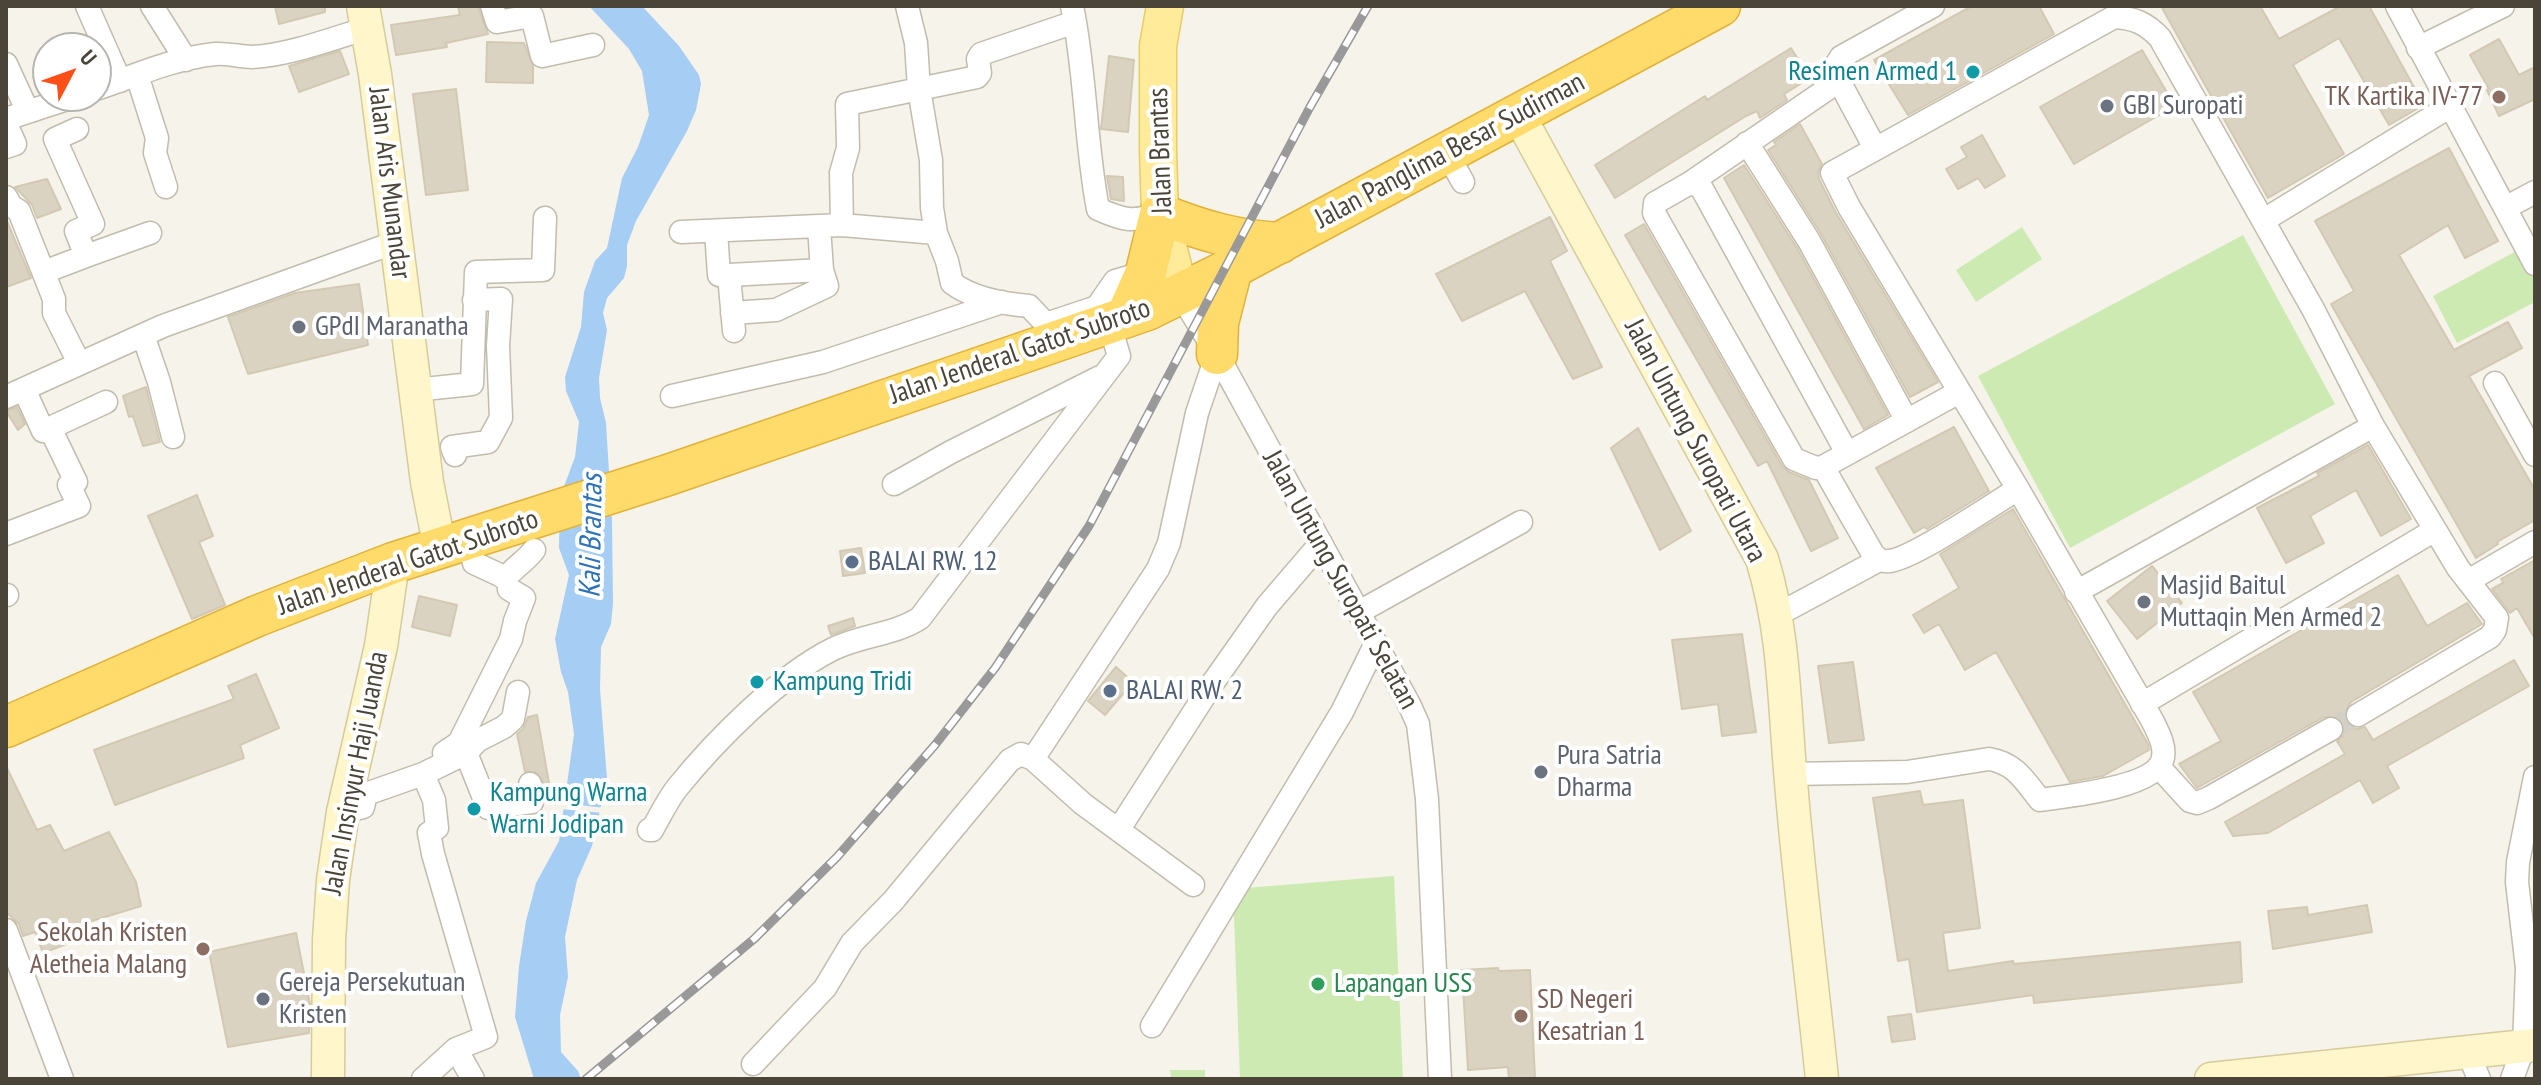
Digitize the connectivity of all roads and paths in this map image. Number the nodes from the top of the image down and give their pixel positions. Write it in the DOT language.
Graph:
graph roads {
  1 [pos="87,6"];
  2 [pos="152,6"];
  3 [pos="492,6"];
  4 [pos="907,6"];
  5 [pos="1165,6"];
  6 [pos="1720,6"];
  7 [pos="1933,6"];
  8 [pos="2397,6"];
  9 [pos="2503,6"];
  10 [pos="1073,10"];
  11 [pos="2130,12"];
  12 [pos="365,17"];
  13 [pos="593,45"];
  14 [pos="2418,48"];
  15 [pos="186,60"];
  16 [pos="6,64"];
  17 [pos="128,78"];
  18 [pos="1839,81"];
  19 [pos="112,84"];
  20 [pos="919,89"];
  21 [pos="2449,107"];
  22 [pos="32,111"];
  23 [pos="28,112"];
  24 [pos="1518,114"];
  25 [pos="6,121"];
  26 [pos="77,129"];
  27 [pos="1747,143"];
  28 [pos="6,147"];
  29 [pos="1875,148"];
  30 [pos="1690,183"];
  31 [pos="166,187"];
  32 [pos="2535,192"];
  33 [pos="6,197"];
  34 [pos="2505,208"];
  35 [pos="1160,214"];
  36 [pos="545,218"];
  37 [pos="2264,220"];
  38 [pos="831,226"];
  39 [pos="716,231"];
  40 [pos="681,232"];
  41 [pos="150,233"];
  42 [pos="936,233"];
  43 [pos="396,242"];
  44 [pos="1280,243"];
  45 [pos="86,256"];
  46 [pos="2535,264"];
  47 [pos="1232,268"];
  48 [pos="822,270"];
  49 [pos="44,272"];
  50 [pos="729,275"];
  51 [pos="474,300"];
  52 [pos="1002,302"];
  53 [pos="1142,303"];
  54 [pos="143,335"];
  55 [pos="1217,354"];
  56 [pos="79,363"];
  57 [pos="1105,375"];
  58 [pos="2495,383"];
  59 [pos="415,390"];
  60 [pos="1959,392"];
  61 [pos="15,393"];
  62 [pos="672,396"];
  63 [pos="106,402"];
  64 [pos="1907,421"];
  65 [pos="2373,426"];
  66 [pos="50,428"];
  67 [pos="173,437"];
  68 [pos="1847,453"];
  69 [pos="455,455"];
  70 [pos="2535,455"];
  71 [pos="1823,467"];
  72 [pos="894,484"];
  73 [pos="2018,489"];
  74 [pos="1521,522"];
  75 [pos="2435,530"];
  76 [pos="540,533"];
  77 [pos="6,534"];
  78 [pos="2535,542"];
  79 [pos="1321,543"];
  80 [pos="454,545"];
  81 [pos="1879,560"];
  82 [pos="393,563"];
  83 [pos="505,581"];
  84 [pos="2468,581"];
  85 [pos="2076,592"];
  86 [pos="1359,612"];
  87 [pos="1777,615"];
  88 [pos="1376,643"];
  89 [pos="518,692"];
  90 [pos="2142,704"];
  91 [pos="2358,715"];
  92 [pos="6,727"];
  93 [pos="2331,729"];
  94 [pos="466,753"];
  95 [pos="1033,759"];
  96 [pos="2159,767"];
  97 [pos="431,769"];
  98 [pos="1790,774"];
  99 [pos="2535,777"];
  100 [pos="530,784"];
  101 [pos="343,812"];
  102 [pos="1119,829"];
  103 [pos="649,830"];
  104 [pos="2526,861"];
  105 [pos="1193,885"];
  106 [pos="6,930"];
  107 [pos="1152,1026"];
  108 [pos="2530,1045"];
  109 [pos="456,1049"];
  110 [pos="753,1064"];
  111 [pos="2474,1066"];
  112 [pos="2344,1072"];
  113 [pos="62,1079"];
  114 [pos="328,1079"];
  115 [pos="423,1079"];
  116 [pos="473,1079"];
  117 [pos="1440,1079"];
  118 [pos="1822,1079"];
  119 [pos="2211,1079"];
  120 [pos="2512,1079"];
  1 -- 17 [label="street"];
  2 -- 15 [label="street"];
  3 -- 13 [label="street"];
  4 -- 20 [label="street"];
  5 -- 35 [label="main road, Jalan Brantas"];
  6 -- 24 [label="highway, Jalan Panglima Besar Sudirman"];
  7 -- 18 [label="street"];
  8 -- 14 [label="street"];
  9 -- 14 [label="street"];
  10 -- 20 [label="street"];
  10 -- 35 [label="street"];
  11 -- 29 [label="street"];
  11 -- 37 [label="street"];
  12 -- 15 [label="street"];
  12 -- 43 [label="street, Jalan Aris Munandar"];
  14 -- 21 [label="street"];
  15 -- 17 [label="street"];
  16 -- 23 [label="street"];
  17 -- 19 [label="street"];
  17 -- 31 [label="street"];
  18 -- 27 [label="street"];
  18 -- 29 [label="street"];
  20 -- 38 [label="street"];
  20 -- 42 [label="street"];
  21 -- 34 [label="street"];
  21 -- 37 [label="street"];
  22 -- 23 [label="street"];
  23 -- 25 [label="street"];
  24 -- 44 [label="highway, Jalan Panglima Besar Sudirman"];
  24 -- 87 [label="street, Jalan Untung Suropati Utara"];
  25 -- 28 [label="street"];
  26 -- 45 [label="street"];
  27 -- 30 [label="street"];
  27 -- 64 [label="street"];
  29 -- 60 [label="street"];
  30 -- 68 [label="street"];
  30 -- 71 [label="street"];
  32 -- 34 [label="street"];
  33 -- 49 [label="street"];
  34 -- 46 [label="street"];
  35 -- 44 [label="highway"];
  35 -- 53 [label="highway"];
  36 -- 51 [label="street"];
  37 -- 65 [label="street"];
  38 -- 39 [label="street"];
  38 -- 42 [label="street"];
  38 -- 48 [label="street"];
  39 -- 40 [label="street"];
  39 -- 50 [label="street"];
  41 -- 45 [label="street"];
  42 -- 52 [label="street"];
  43 -- 54 [label="street"];
  43 -- 59 [label="street, Jalan Aris Munandar"];
  44 -- 47 [label="highway, Jalan Panglima Besar Sudirman"];
  45 -- 49 [label="street"];
  47 -- 53 [label="highway, Jalan Panglima Besar Sudirman"];
  47 -- 55 [label="highway"];
  48 -- 50 [label="street"];
  48 -- 50 [label="street"];
  49 -- 56 [label="street"];
  51 -- 59 [label="street"];
  51 -- 69 [label="street"];
  52 -- 53 [label="street"];
  52 -- 62 [label="street"];
  53 -- 55 [label="highway"];
  53 -- 57 [label="street"];
  53 -- 76 [label="highway, Jalan Jenderal Gatot Subroto"];
  54 -- 56 [label="street"];
  54 -- 67 [label="street"];
  55 -- 79 [label="street, Jalan Untung Suropati Selatan"];
  55 -- 95 [label="street"];
  56 -- 61 [label="street"];
  57 -- 72 [label="street"];
  57 -- 103 [label="street"];
  58 -- 70 [label="street"];
  59 -- 80 [label="street, Jalan Aris Munandar"];
  60 -- 64 [label="street"];
  60 -- 73 [label="street"];
  61 -- 66 [label="street"];
  63 -- 66 [label="street"];
  64 -- 68 [label="street"];
  65 -- 75 [label="street"];
  65 -- 85 [label="street"];
  66 -- 77 [label="street"];
  68 -- 71 [label="street"];
  71 -- 81 [label="street"];
  73 -- 81 [label="street"];
  73 -- 85 [label="street"];
  74 -- 86 [label="street"];
  75 -- 84 [label="street"];
  75 -- 90 [label="street"];
  76 -- 80 [label="highway, Jalan Jenderal Gatot Subroto"];
  76 -- 83 [label="street"];
  78 -- 84 [label="street"];
  79 -- 86 [label="street, Jalan Untung Suropati Selatan"];
  79 -- 102 [label="street"];
  80 -- 82 [label="highway, Jalan Jenderal Gatot Subroto"];
  80 -- 83 [label="street"];
  81 -- 87 [label="street"];
  82 -- 92 [label="highway, Jalan Jenderal Gatot Subroto"];
  82 -- 101 [label="street, Jalan Insinyur Haji Juanda"];
  83 -- 97 [label="street"];
  84 -- 91 [label="street"];
  85 -- 90 [label="street"];
  86 -- 88 [label="street, Jalan Untung Suropati Selatan"];
  87 -- 98 [label="street, Jalan Untung Suropati Utara"];
  88 -- 107 [label="street"];
  88 -- 117 [label="street, Jalan Untung Suropati Selatan"];
  89 -- 94 [label="street"];
  90 -- 96 [label="street"];
  93 -- 96 [label="street"];
  94 -- 97 [label="street"];
  94 -- 100 [label="street"];
  95 -- 102 [label="street"];
  95 -- 110 [label="street"];
  96 -- 98 [label="street"];
  97 -- 101 [label="street"];
  97 -- 109 [label="street"];
  98 -- 118 [label="street, Jalan Untung Suropati Utara"];
  99 -- 104 [label="street"];
  101 -- 114 [label="street, Jalan Insinyur Haji Juanda"];
  102 -- 105 [label="street"];
  104 -- 108 [label="street"];
  106 -- 113 [label="street"];
  108 -- 111 [label="street"];
  108 -- 120 [label="street"];
  109 -- 115 [label="street"];
  109 -- 116 [label="street"];
  111 -- 112 [label="street"];
  112 -- 119 [label="street"];
}
